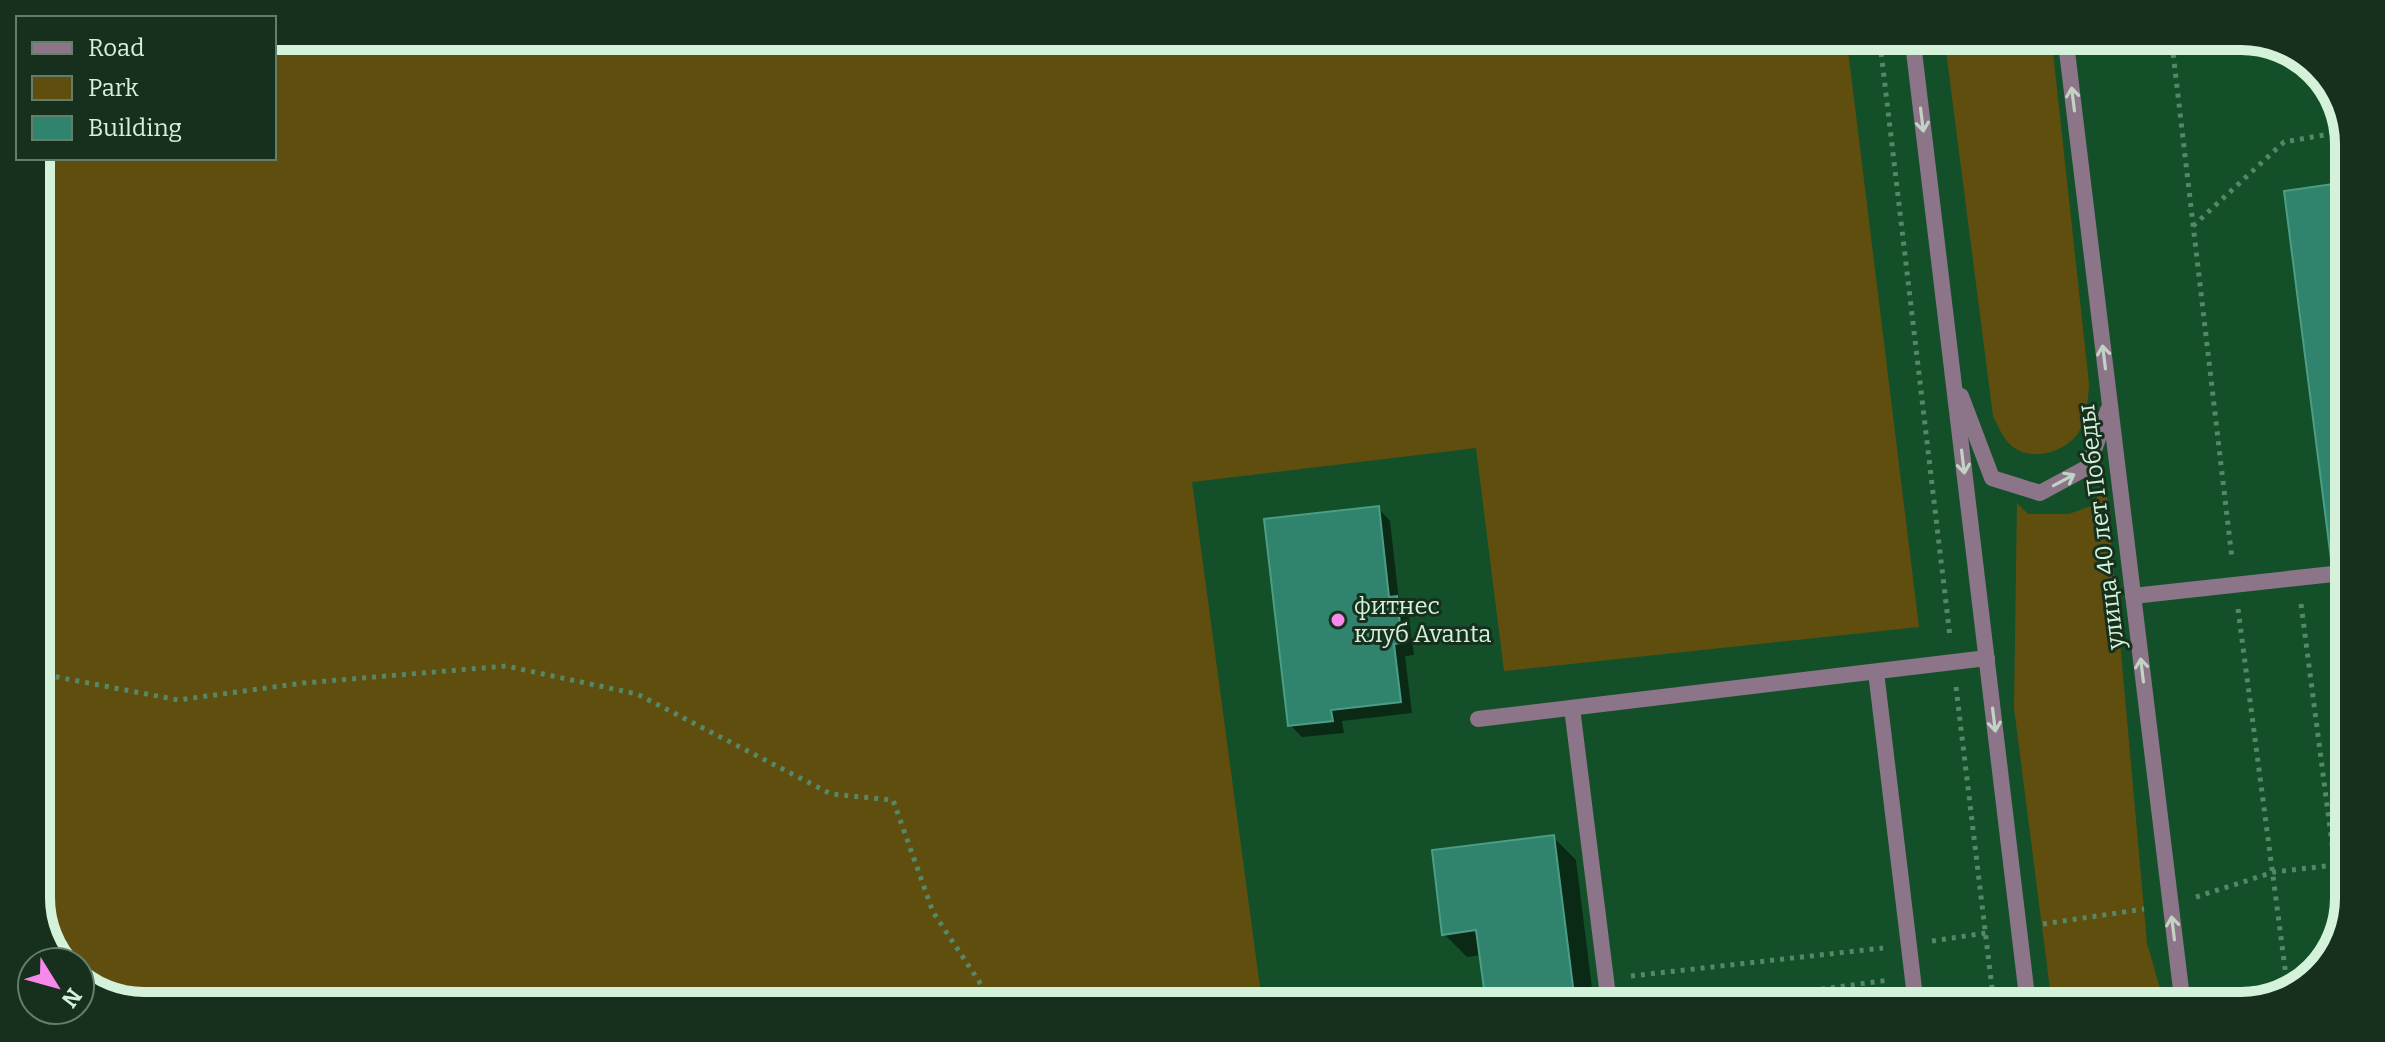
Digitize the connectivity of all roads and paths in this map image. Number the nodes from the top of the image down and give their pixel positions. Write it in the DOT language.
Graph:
graph roads {
  1 [pos="1881,50"];
  2 [pos="1914,50"];
  3 [pos="2067,50"];
  4 [pos="2173,50"];
  5 [pos="2334,133"];
  6 [pos="2192,227"];
  7 [pos="1952,372"];
  8 [pos="2110,404"];
  9 [pos="2333,574"];
  10 [pos="2298,579"];
  11 [pos="2235,585"];
  12 [pos="2133,596"];
  13 [pos="1987,658"];
  14 [pos="1953,662"];
  15 [pos="1876,672"];
  16 [pos="50,676"];
  17 [pos="1572,708"];
  18 [pos="1478,719"];
  19 [pos="2335,865"];
  20 [pos="2274,872"];
  21 [pos="2170,905"];
  22 [pos="2019,928"];
  23 [pos="1985,933"];
  24 [pos="1908,945"];
  25 [pos="1913,977"];
  26 [pos="1606,979"];
  27 [pos="2287,979"];
  28 [pos="986,992"];
  29 [pos="1608,992"];
  30 [pos="1801,992"];
  31 [pos="1915,992"];
  32 [pos="1992,992"];
  33 [pos="2026,992"];
  34 [pos="2181,992"];
  1 -- 14 [label="path"];
  2 -- 7 [label="street, one-way"];
  8 -- 3 [label="street, улица 40 лет Победы, one-way"];
  4 -- 6 [label="path"];
  5 -- 6 [label="path"];
  6 -- 11 [label="path"];
  7 -- 8 [label="street, one-way"];
  7 -- 13 [label="street, one-way"];
  8 -- 12 [label="street, улица 40 лет Победы"];
  9 -- 10 [label="street"];
  10 -- 11 [label="street"];
  10 -- 19 [label="path"];
  11 -- 12 [label="street"];
  11 -- 20 [label="path"];
  21 -- 12 [label="street, улица 40 лет Победы, one-way"];
  13 -- 14 [label="street"];
  13 -- 22 [label="street, one-way"];
  14 -- 15 [label="street"];
  14 -- 23 [label="path"];
  15 -- 17 [label="street"];
  15 -- 24 [label="street"];
  16 -- 28 [label="path"];
  17 -- 18 [label="street"];
  17 -- 26 [label="street"];
  19 -- 20 [label="path"];
  20 -- 21 [label="path"];
  20 -- 27 [label="path"];
  21 -- 22 [label="path"];
  34 -- 21 [label="street, улица 40 лет Победы, one-way"];
  22 -- 23 [label="path"];
  22 -- 33 [label="street"];
  23 -- 24 [label="path"];
  23 -- 32 [label="path"];
  24 -- 25 [label="street"];
  24 -- 26 [label="path"];
  25 -- 30 [label="path"];
  25 -- 31 [label="street"];
  26 -- 29 [label="street"];
}
